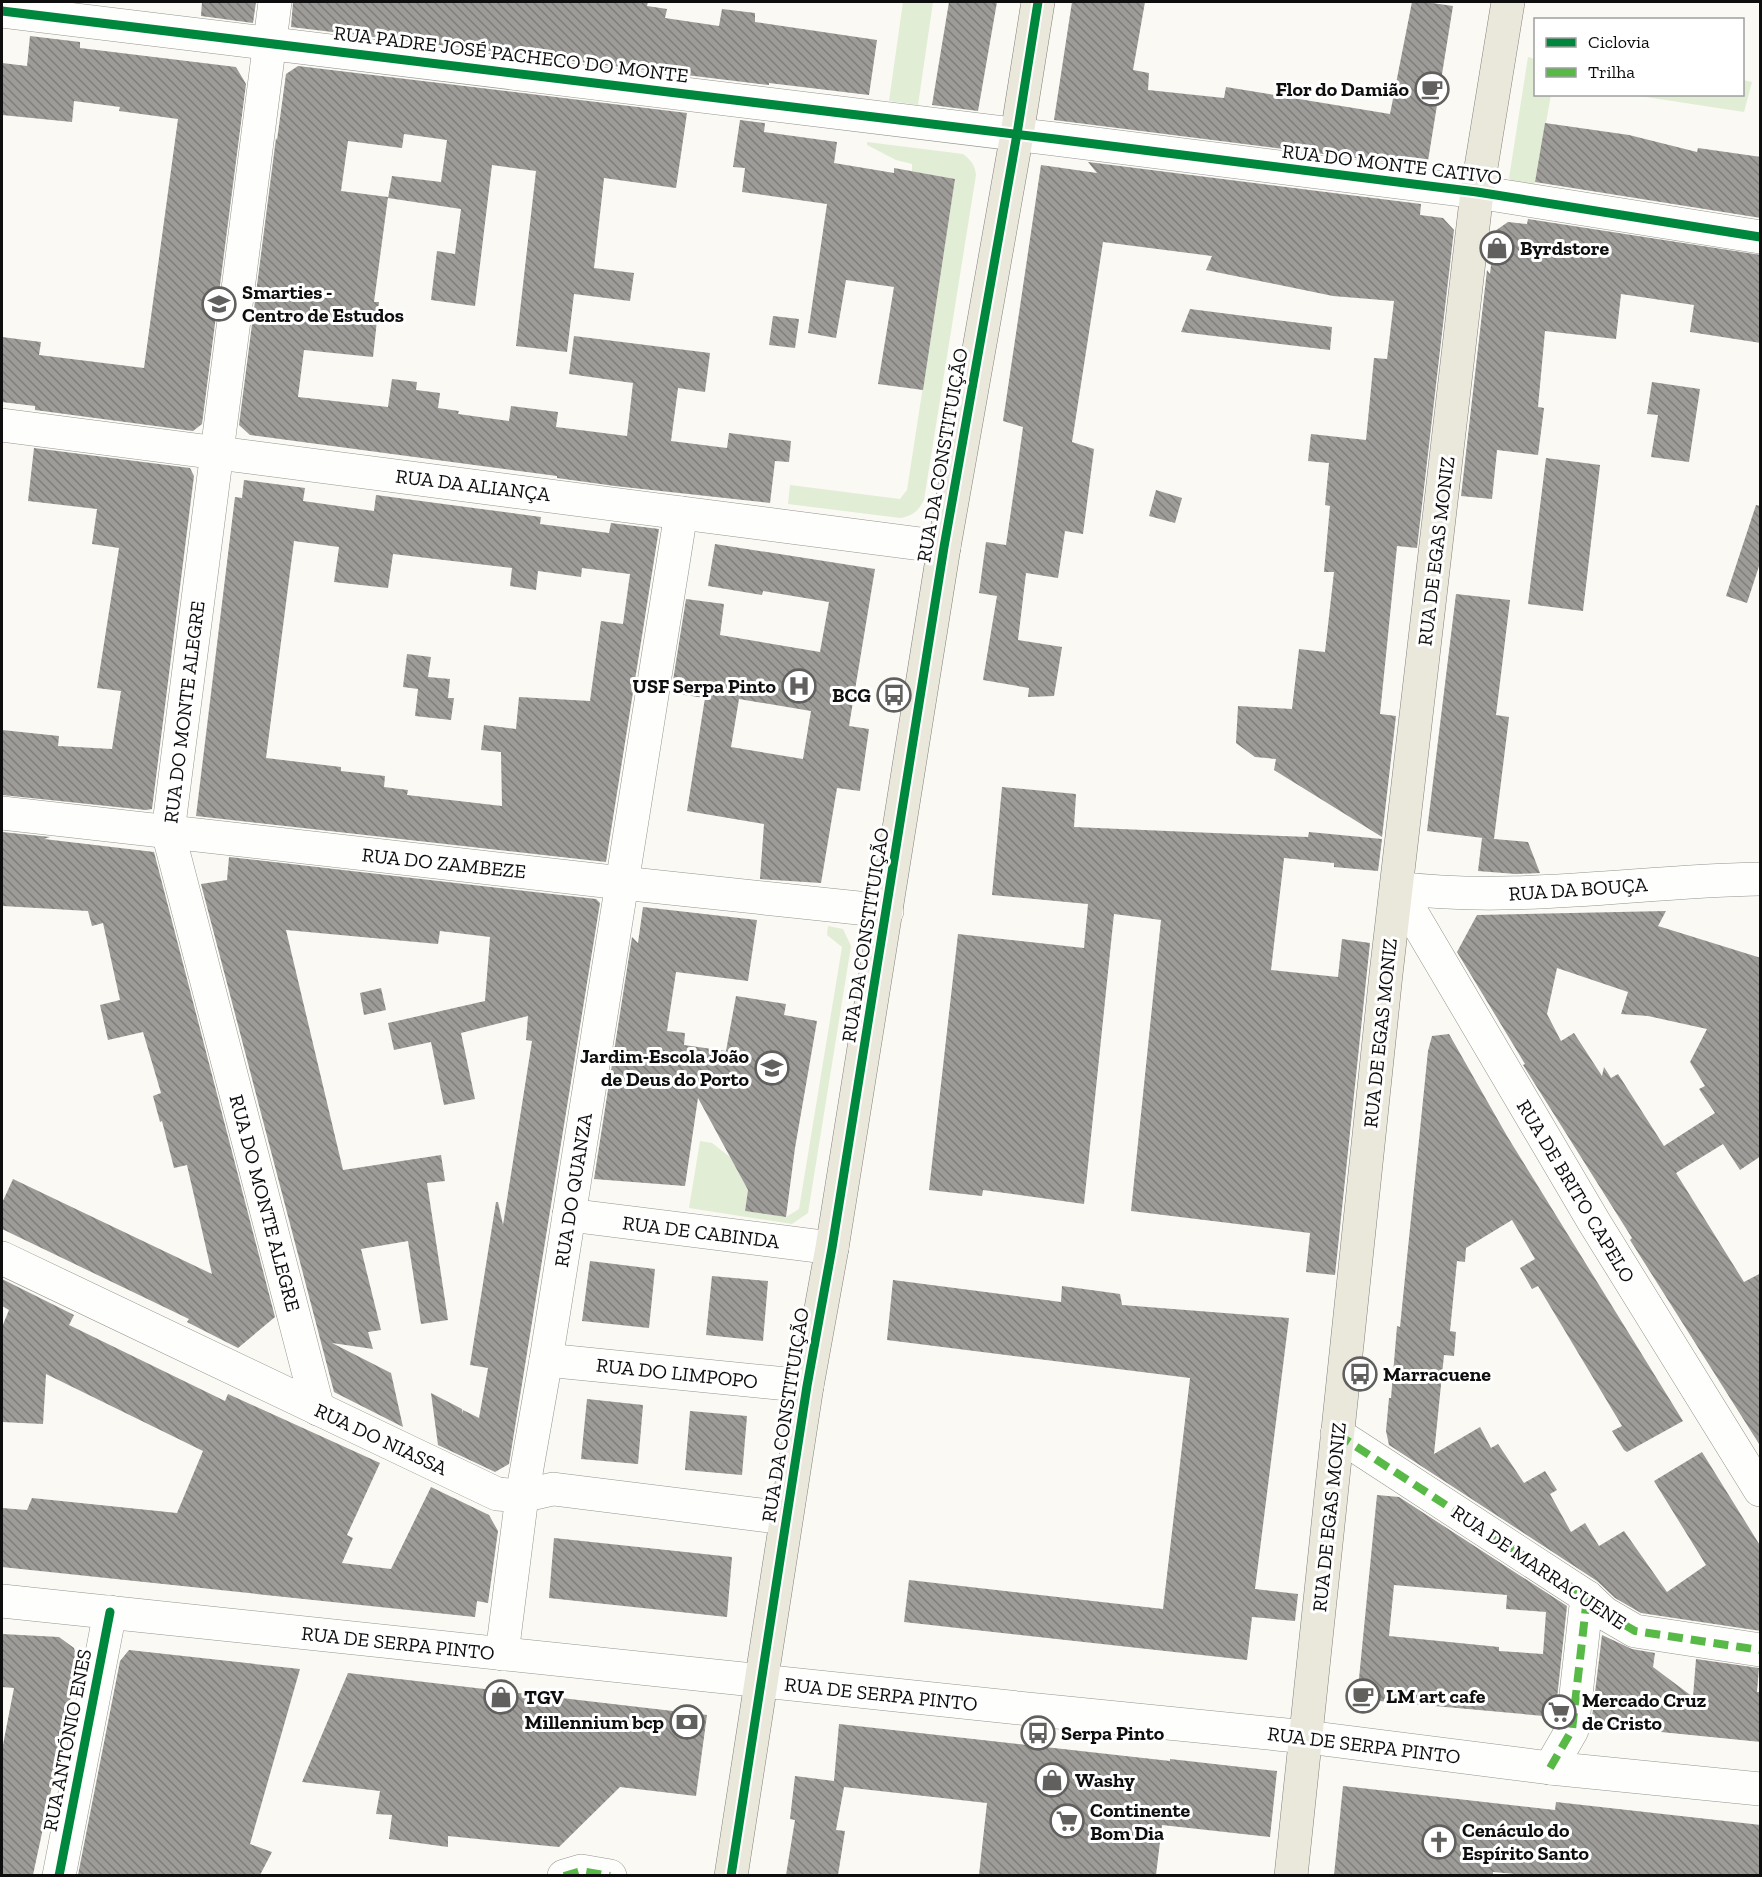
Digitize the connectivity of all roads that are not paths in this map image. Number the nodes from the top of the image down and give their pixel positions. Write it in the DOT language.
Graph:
graph roads {
  1 [pos="275,2"];
  2 [pos="1038,2"];
  3 [pos="1508,2"];
  4 [pos="2,10"];
  5 [pos="270,43"];
  6 [pos="1017,134"];
  7 [pos="1478,192"];
  8 [pos="1761,237"];
  9 [pos="2,425"];
  10 [pos="216,452"];
  11 [pos="681,513"];
  12 [pos="944,548"];
  13 [pos="2,813"];
  14 [pos="168,832"];
  15 [pos="1761,879"];
  16 [pos="622,883"];
  17 [pos="1396,888"];
  18 [pos="887,911"];
  19 [pos="569,1215"];
  20 [pos="832,1248"];
  21 [pos="2,1258"];
  22 [pos="546,1360"];
  23 [pos="807,1386"];
  24 [pos="318,1409"];
  25 [pos="1337,1434"];
  26 [pos="1761,1490"];
  27 [pos="522,1496"];
  28 [pos="786,1518"];
  29 [pos="1587,1597"];
  30 [pos="2,1601"];
  31 [pos="110,1612"];
  32 [pos="1761,1650"];
  33 [pos="502,1654"];
  34 [pos="761,1681"];
  35 [pos="1307,1737"];
  36 [pos="1550,1768"];
  37 [pos="1761,1789"];
  38 [pos="59,1875"];
  39 [pos="564,1875"];
  40 [pos="610,1875"];
  41 [pos="730,1875"];
  42 [pos="1291,1875"];
  1 -- 5 [label="street, RUA DO MONTE ALEGRE"];
  2 -- 6 [label="main road, RUA DA CONSTITUIÇÃO"];
  3 -- 7 [label="main road, RUA DE EGAS MONIZ"];
  4 -- 5 [label="street, RUA PADRE JOSÉ PACHECO DO MONTE"];
  5 -- 6 [label="street, RUA PADRE JOSÉ PACHECO DO MONTE"];
  5 -- 10 [label="street, RUA DO MONTE ALEGRE"];
  6 -- 7 [label="street, RUA DO MONTE CATIVO"];
  6 -- 12 [label="main road, RUA DA CONSTITUIÇÃO"];
  7 -- 8 [label="street, RUA DO MONTE CATIVO"];
  7 -- 17 [label="main road, RUA DE EGAS MONIZ"];
  9 -- 10 [label="street, RUA DA ALIANÇA"];
  10 -- 11 [label="street, RUA DA ALIANÇA"];
  10 -- 14 [label="street, RUA DO MONTE ALEGRE"];
  11 -- 12 [label="street, RUA DA ALIANÇA"];
  11 -- 16 [label="street, RUA DO QUANZA"];
  12 -- 18 [label="main road, RUA DA CONSTITUIÇÃO"];
  13 -- 14 [label="street, RUA DO ZAMBEZE"];
  14 -- 16 [label="street, RUA DO ZAMBEZE"];
  14 -- 24 [label="street, RUA DO MONTE ALEGRE"];
  15 -- 17 [label="street, RUA DA BOUÇA"];
  16 -- 18 [label="street, RUA DO ZAMBEZE"];
  16 -- 19 [label="street, RUA DO QUANZA"];
  17 -- 25 [label="main road, RUA DE EGAS MONIZ"];
  17 -- 26 [label="street, RUA DE BRITO CAPELO"];
  18 -- 20 [label="main road, RUA DA CONSTITUIÇÃO"];
  19 -- 20 [label="street, RUA DE CABINDA"];
  19 -- 22 [label="street, RUA DO QUANZA"];
  20 -- 23 [label="main road, RUA DA CONSTITUIÇÃO"];
  21 -- 24 [label="street, RUA DO NIASSA"];
  22 -- 23 [label="street, RUA DO LIMPOPO"];
  22 -- 27 [label="street, RUA DO QUANZA"];
  23 -- 28 [label="main road, RUA DA CONSTITUIÇÃO"];
  24 -- 27 [label="street, RUA DO NIASSA"];
  25 -- 29 [label="street, RUA DE MARRACUENE"];
  25 -- 35 [label="main road, RUA DE EGAS MONIZ"];
  27 -- 28 [label="street, RUA DO NIASSA"];
  27 -- 33 [label="street, RUA DO QUANZA"];
  28 -- 34 [label="main road, RUA DA CONSTITUIÇÃO"];
  29 -- 32 [label="street, RUA DE MARRACUENE"];
  29 -- 36 [label="street"];
  30 -- 31 [label="street, RUA DE SERPA PINTO"];
  31 -- 33 [label="street, RUA DE SERPA PINTO"];
  31 -- 38 [label="street, RUA ANTÓNIO ENES"];
  33 -- 34 [label="street, RUA DE SERPA PINTO"];
  34 -- 35 [label="street, RUA DE SERPA PINTO"];
  34 -- 41 [label="main road, RUA DA CONSTITUIÇÃO"];
  35 -- 36 [label="street, RUA DE SERPA PINTO"];
  35 -- 42 [label="main road, RUA DE EGAS MONIZ"];
  36 -- 37 [label="street, RUA DE SERPA PINTO"];
  39 -- 40 [label="street"];
}
